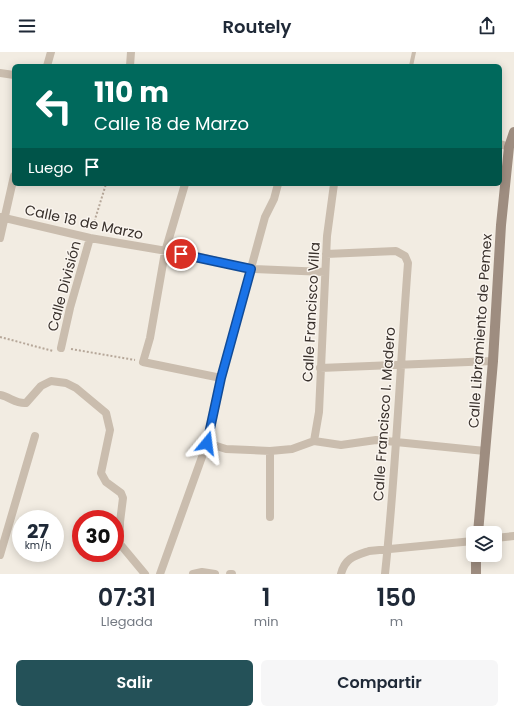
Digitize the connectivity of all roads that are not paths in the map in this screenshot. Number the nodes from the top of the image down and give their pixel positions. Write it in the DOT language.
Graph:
graph roads {
  1 [pos="51,52"];
  2 [pos="131,52"];
  3 [pos="414,52"];
  4 [pos="48,64"];
  5 [pos="130,64"];
  6 [pos="411,64"];
  7 [pos="0,73"];
  8 [pos="12,75"];
  9 [pos="514,132"];
  10 [pos="505,145"];
  11 [pos="12,183"];
  12 [pos="184,186"];
  13 [pos="277,186"];
  14 [pos="334,186"];
  15 [pos="2,217"];
  16 [pos="0,238"];
  17 [pos="90,238"];
  18 [pos="165,252"];
  19 [pos="326,254"];
  20 [pos="251,269"];
  21 [pos="325,272"];
  22 [pos="61,348"];
  23 [pos="493,361"];
  24 [pos="400,365"];
  25 [pos="320,368"];
  26 [pos="221,378"];
  27 [pos="0,395"];
  28 [pos="36,436"];
  29 [pos="314,441"];
  30 [pos="207,443"];
  31 [pos="397,443"];
  32 [pos="270,451"];
  33 [pos="486,451"];
  34 [pos="270,517"];
  35 [pos="479,526"];
  36 [pos="514,536"];
  37 [pos="502,537"];
  38 [pos="2,539"];
  39 [pos="466,542"];
  40 [pos="388,549"];
  41 [pos="0,555"];
  42 [pos="476,562"];
  43 [pos="145,574"];
  44 [pos="160,574"];
  45 [pos="193,574"];
  46 [pos="215,574"];
  47 [pos="341,574"];
  48 [pos="385,574"];
  49 [pos="476,574"];
  1 -- 4 [label="street"];
  2 -- 5 [label="street"];
  3 -- 6 [label="lane"];
  7 -- 8 [label="street"];
  9 -- 10 [label="street, Calle Libramiento de Pemex"];
  10 -- 23 [label="street, Calle Libramiento de Pemex"];
  11 -- 15 [label="street"];
  12 -- 18 [label="street"];
  13 -- 20 [label="street"];
  14 -- 19 [label="street, Calle Francisco Villa"];
  15 -- 16 [label="street"];
  15 -- 17 [label="street, Calle 18 de Marzo"];
  17 -- 18 [label="street, Calle 18 de Marzo"];
  17 -- 22 [label="street, Calle División"];
  18 -- 20 [label="street, Calle 18 de Marzo"];
  18 -- 26 [label="street"];
  19 -- 21 [label="street, Calle Francisco Villa"];
  19 -- 24 [label="street, Calle Francisco I. Madero"];
  20 -- 21 [label="street, Calle 18 de Marzo"];
  20 -- 26 [label="street"];
  21 -- 25 [label="street, Calle Francisco Villa"];
  23 -- 24 [label="street"];
  23 -- 33 [label="street, Calle Libramiento de Pemex"];
  24 -- 25 [label="street"];
  24 -- 31 [label="street, Calle Francisco I. Madero"];
  25 -- 29 [label="street, Calle Francisco Villa"];
  26 -- 30 [label="street"];
  27 -- 43 [label="street"];
  28 -- 38 [label="street"];
  29 -- 31 [label="street"];
  29 -- 32 [label="street"];
  30 -- 32 [label="street"];
  30 -- 44 [label="street"];
  31 -- 33 [label="street"];
  31 -- 40 [label="street, Calle Francisco I. Madero"];
  32 -- 34 [label="street"];
  33 -- 35 [label="street, Calle Libramiento de Pemex"];
  36 -- 37 [label="street"];
  38 -- 41 [label="street"];
  39 -- 40 [label="street"];
  40 -- 47 [label="street"];
  40 -- 48 [label="street, Calle Francisco I. Madero"];
  42 -- 49 [label="street"];
  45 -- 46 [label="street"];
}
